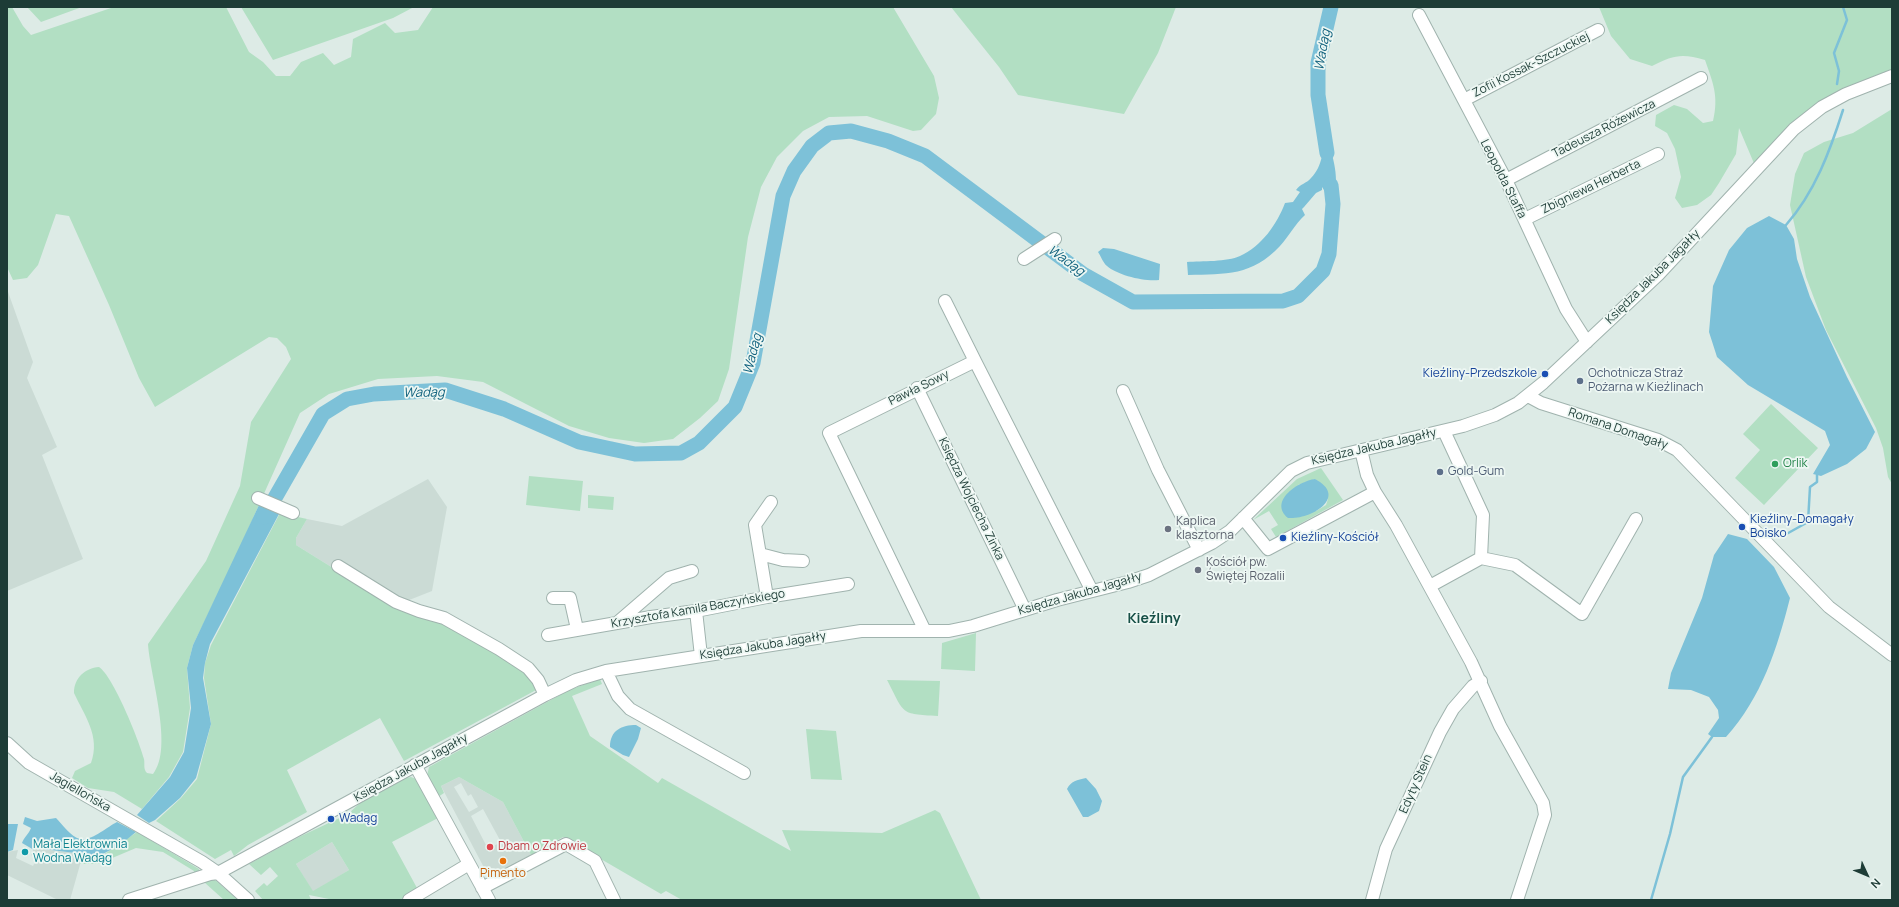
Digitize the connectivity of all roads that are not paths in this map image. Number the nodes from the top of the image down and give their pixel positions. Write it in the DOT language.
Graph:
graph roads {
  1 [pos="1420,15"];
  2 [pos="1598,30"];
  3 [pos="1892,76"];
  4 [pos="1702,78"];
  5 [pos="1464,100"];
  6 [pos="1658,154"];
  7 [pos="1506,180"];
  8 [pos="1524,220"];
  9 [pos="1054,239"];
  10 [pos="1024,259"];
  11 [pos="945,301"];
  12 [pos="1587,342"];
  13 [pos="975,361"];
  14 [pos="917,388"];
  15 [pos="1123,391"];
  16 [pos="1528,396"];
  17 [pos="1444,431"];
  18 [pos="1361,450"];
  19 [pos="1375,492"];
  20 [pos="258,498"];
  21 [pos="771,502"];
  22 [pos="293,513"];
  23 [pos="1243,518"];
  24 [pos="1636,519"];
  25 [pos="1199,550"];
  26 [pos="760,554"];
  27 [pos="1480,558"];
  28 [pos="803,561"];
  29 [pos="338,566"];
  30 [pos="692,571"];
  31 [pos="848,584"];
  32 [pos="1430,586"];
  33 [pos="1092,591"];
  34 [pos="767,597"];
  35 [pos="553,598"];
  36 [pos="643,600"];
  37 [pos="1025,610"];
  38 [pos="696,612"];
  39 [pos="651,617"];
  40 [pos="618,622"];
  41 [pos="577,629"];
  42 [pos="925,631"];
  43 [pos="548,635"];
  44 [pos="1892,655"];
  45 [pos="700,656"];
  46 [pos="606,671"];
  47 [pos="1481,681"];
  48 [pos="545,695"];
  49 [pos="7,743"];
  50 [pos="415,765"];
  51 [pos="744,773"];
  52 [pos="469,864"];
  53 [pos="218,873"];
  54 [pos="482,888"];
  55 [pos="129,900"];
  56 [pos="248,900"];
  57 [pos="409,900"];
  58 [pos="489,900"];
  59 [pos="614,900"];
  60 [pos="1372,900"];
  61 [pos="1517,900"];
  1 -- 5 [label="street, Leopolda Staffa"];
  2 -- 5 [label="street, Zofii Kossak-Szczuckiej"];
  3 -- 12 [label="street, Księdza Jakuba Jagałły"];
  4 -- 7 [label="street, Tadeusza Różewicza"];
  5 -- 7 [label="street, Leopolda Staffa"];
  6 -- 8 [label="street, Zbigniewa Herberta"];
  7 -- 8 [label="street, Leopolda Staffa"];
  8 -- 12 [label="street, Leopolda Staffa"];
  9 -- 10 [label="street"];
  11 -- 13 [label="street"];
  12 -- 16 [label="street, Księdza Jakuba Jagałły"];
  13 -- 14 [label="street, Pawła Sowy"];
  13 -- 33 [label="street"];
  14 -- 37 [label="street, Księdza Wojciecha Zinka"];
  14 -- 42 [label="street, Pawła Sowy"];
  15 -- 25 [label="street"];
  16 -- 17 [label="street, Księdza Jakuba Jagałły"];
  16 -- 44 [label="street, Romana Domagały"];
  17 -- 18 [label="street, Księdza Jakuba Jagałły"];
  17 -- 27 [label="street"];
  18 -- 19 [label="street"];
  18 -- 23 [label="street, Księdza Jakuba Jagałły"];
  19 -- 23 [label="street"];
  19 -- 32 [label="street"];
  20 -- 22 [label="street"];
  21 -- 26 [label="street"];
  23 -- 25 [label="street, Księdza Jakuba Jagałły"];
  24 -- 27 [label="street"];
  25 -- 33 [label="street, Księdza Jakuba Jagałły"];
  26 -- 28 [label="street"];
  26 -- 34 [label="street"];
  27 -- 32 [label="street"];
  29 -- 48 [label="street"];
  30 -- 36 [label="street"];
  31 -- 34 [label="street, Krzysztofa Kamila Baczyńskiego"];
  32 -- 47 [label="street"];
  33 -- 37 [label="street, Księdza Jakuba Jagałły"];
  34 -- 38 [label="street, Krzysztofa Kamila Baczyńskiego"];
  35 -- 41 [label="street"];
  36 -- 39 [label="street"];
  36 -- 40 [label="street"];
  37 -- 42 [label="street, Księdza Jakuba Jagałły"];
  38 -- 39 [label="street, Krzysztofa Kamila Baczyńskiego"];
  38 -- 45 [label="street"];
  39 -- 40 [label="street, Krzysztofa Kamila Baczyńskiego"];
  40 -- 41 [label="street, Krzysztofa Kamila Baczyńskiego"];
  41 -- 43 [label="street, Krzysztofa Kamila Baczyńskiego"];
  42 -- 45 [label="street, Księdza Jakuba Jagałły"];
  45 -- 46 [label="street, Księdza Jakuba Jagałły"];
  46 -- 48 [label="street, Księdza Jakuba Jagałły"];
  46 -- 51 [label="street"];
  47 -- 60 [label="street, Edyty Stein"];
  47 -- 61 [label="street"];
  48 -- 50 [label="street, Księdza Jakuba Jagałły"];
  49 -- 53 [label="street, Jagiellońska"];
  50 -- 52 [label="street"];
  50 -- 53 [label="street, Księdza Jakuba Jagałły"];
  52 -- 54 [label="street"];
  52 -- 57 [label="street"];
  53 -- 55 [label="street, Księdza Jakuba Jagałły"];
  53 -- 56 [label="street"];
  54 -- 58 [label="street"];
  54 -- 59 [label="street"];
}
